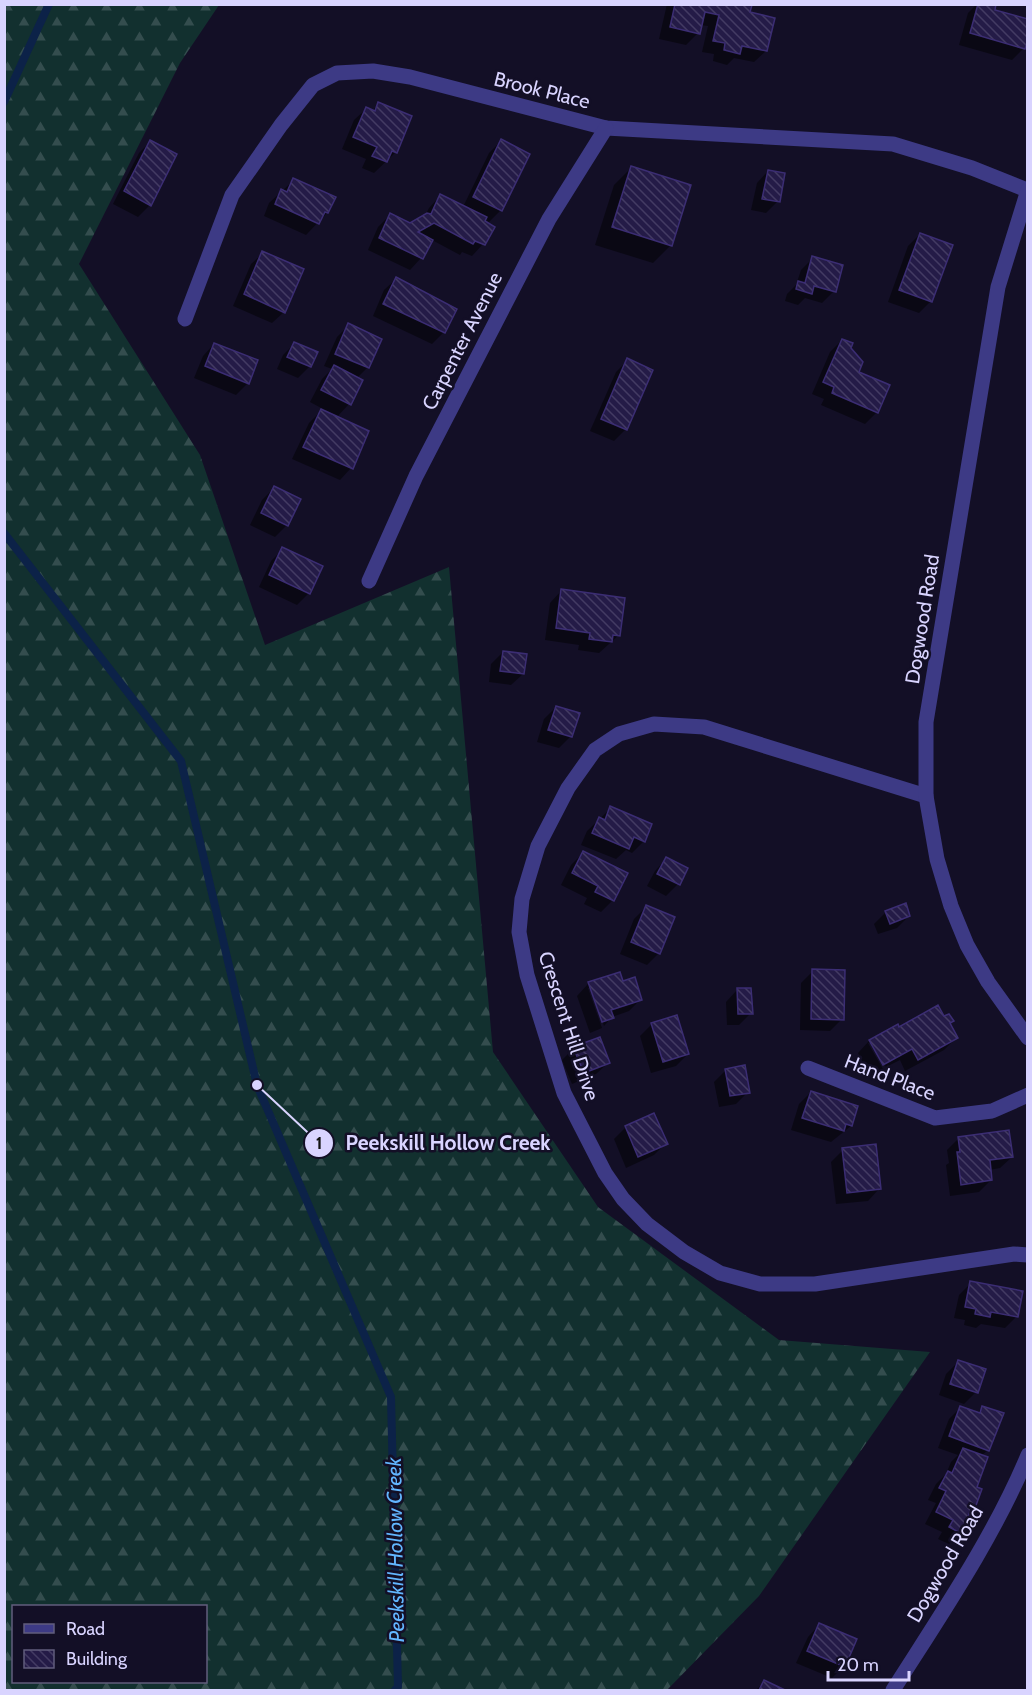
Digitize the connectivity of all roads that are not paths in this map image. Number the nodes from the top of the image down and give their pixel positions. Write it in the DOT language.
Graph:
graph roads {
  1 [pos="606,128"];
  2 [pos="1028,190"];
  3 [pos="185,319"];
  4 [pos="369,581"];
  5 [pos="926,796"];
  6 [pos="1028,1038"];
  7 [pos="808,1068"];
  8 [pos="1028,1095"];
  9 [pos="1028,1255"];
  10 [pos="1028,1455"];
  11 [pos="892,1690"];
  1 -- 2 [label="street, Brook Place"];
  1 -- 3 [label="street, Brook Place"];
  1 -- 4 [label="street, Carpenter Avenue"];
  2 -- 5 [label="street, Dogwood Road"];
  5 -- 6 [label="street, Dogwood Road"];
  5 -- 9 [label="street, Crescent Hill Drive"];
  7 -- 8 [label="street, Hand Place"];
  10 -- 11 [label="street, Dogwood Road"];
}
